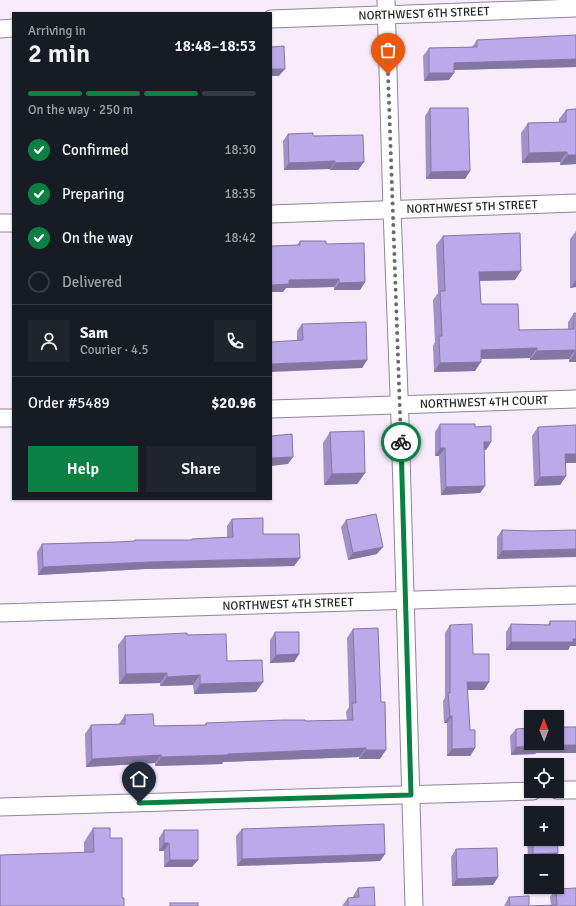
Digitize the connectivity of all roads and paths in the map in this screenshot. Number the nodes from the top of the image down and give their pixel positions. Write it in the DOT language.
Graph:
graph roads {
  1 [pos="386,7"];
  2 [pos="576,8"];
  3 [pos="272,19"];
  4 [pos="12,28"];
  5 [pos="0,29"];
  6 [pos="576,204"];
  7 [pos="392,210"];
  8 [pos="272,214"];
  9 [pos="0,223"];
  10 [pos="12,223"];
  11 [pos="576,399"];
  12 [pos="400,404"];
  13 [pos="272,409"];
  14 [pos="0,418"];
  15 [pos="12,418"];
  16 [pos="576,595"];
  17 [pos="405,600"];
  18 [pos="0,613"];
  19 [pos="564,790"];
  20 [pos="576,790"];
  21 [pos="524,791"];
  22 [pos="411,795"];
  23 [pos="0,807"];
  24 [pos="414,906"];
  1 -- 2 [label="street, NORTHWEST 6TH STREET"];
  1 -- 3 [label="street, NORTHWEST 6TH STREET"];
  1 -- 7 [label="street"];
  4 -- 5 [label="street"];
  6 -- 7 [label="street, NORTHWEST 5TH STREET"];
  7 -- 8 [label="street, NORTHWEST 5TH STREET"];
  7 -- 12 [label="street"];
  9 -- 10 [label="street"];
  11 -- 12 [label="street, NORTHWEST 4TH COURT"];
  12 -- 13 [label="street, NORTHWEST 4TH COURT"];
  12 -- 17 [label="street"];
  14 -- 15 [label="street"];
  16 -- 17 [label="street, NORTHWEST 4TH STREET"];
  17 -- 18 [label="street, NORTHWEST 4TH STREET"];
  17 -- 22 [label="street"];
  19 -- 20 [label="street"];
  21 -- 22 [label="street"];
  22 -- 23 [label="street"];
  22 -- 24 [label="street"];
}
